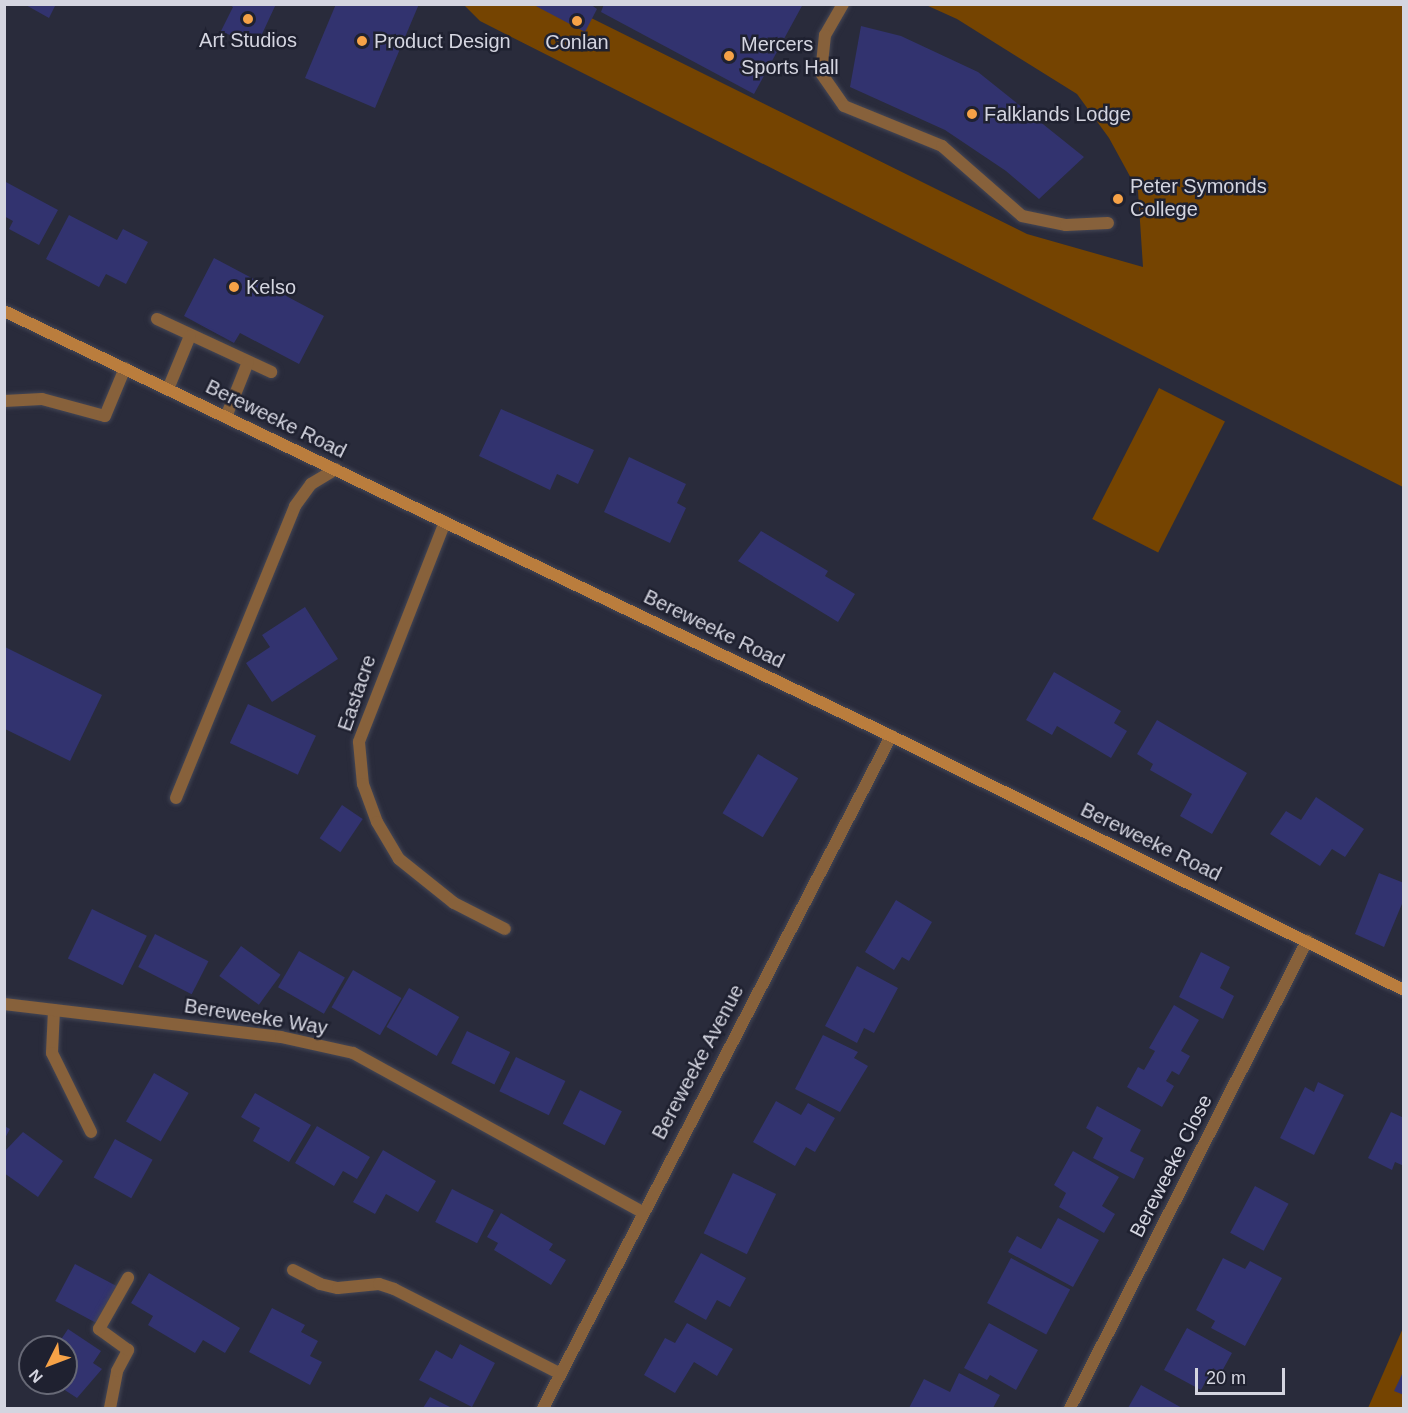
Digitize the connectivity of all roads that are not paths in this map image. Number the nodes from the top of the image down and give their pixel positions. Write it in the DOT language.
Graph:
graph roads {
  1 [pos="843,4"];
  2 [pos="1108,223"];
  3 [pos="4,311"];
  4 [pos="157,319"];
  5 [pos="190,336"];
  6 [pos="248,362"];
  7 [pos="124,368"];
  8 [pos="271,372"];
  9 [pos="168,389"];
  10 [pos="4,401"];
  11 [pos="226,417"];
  12 [pos="336,470"];
  13 [pos="445,522"];
  14 [pos="891,736"];
  15 [pos="176,798"];
  16 [pos="505,929"];
  17 [pos="1307,941"];
  18 [pos="1404,990"];
  19 [pos="4,1004"];
  20 [pos="54,1010"];
  21 [pos="91,1132"];
  22 [pos="642,1212"];
  23 [pos="293,1270"];
  24 [pos="128,1278"];
  25 [pos="561,1374"];
  26 [pos="110,1408"];
  27 [pos="543,1408"];
  28 [pos="1070,1408"];
  1 -- 2 [label="street"];
  3 -- 7 [label="main road, Bereweeke Road"];
  4 -- 5 [label="street"];
  5 -- 6 [label="street"];
  5 -- 9 [label="street"];
  6 -- 8 [label="street"];
  6 -- 11 [label="street"];
  7 -- 9 [label="main road, Bereweeke Road"];
  7 -- 10 [label="street"];
  9 -- 11 [label="main road, Bereweeke Road"];
  11 -- 12 [label="main road, Bereweeke Road"];
  12 -- 13 [label="main road, Bereweeke Road"];
  12 -- 15 [label="street"];
  13 -- 14 [label="main road, Bereweeke Road"];
  13 -- 16 [label="street, Eastacre"];
  14 -- 17 [label="main road, Bereweeke Road"];
  14 -- 22 [label="street, Bereweeke Avenue"];
  17 -- 18 [label="main road, Bereweeke Road"];
  17 -- 28 [label="street, Bereweeke Close"];
  19 -- 20 [label="street, Bereweeke Way"];
  20 -- 21 [label="street"];
  20 -- 22 [label="street, Bereweeke Way"];
  22 -- 25 [label="street, Bereweeke Avenue"];
  23 -- 25 [label="street"];
  24 -- 26 [label="street"];
  25 -- 27 [label="street, Bereweeke Avenue"];
}
